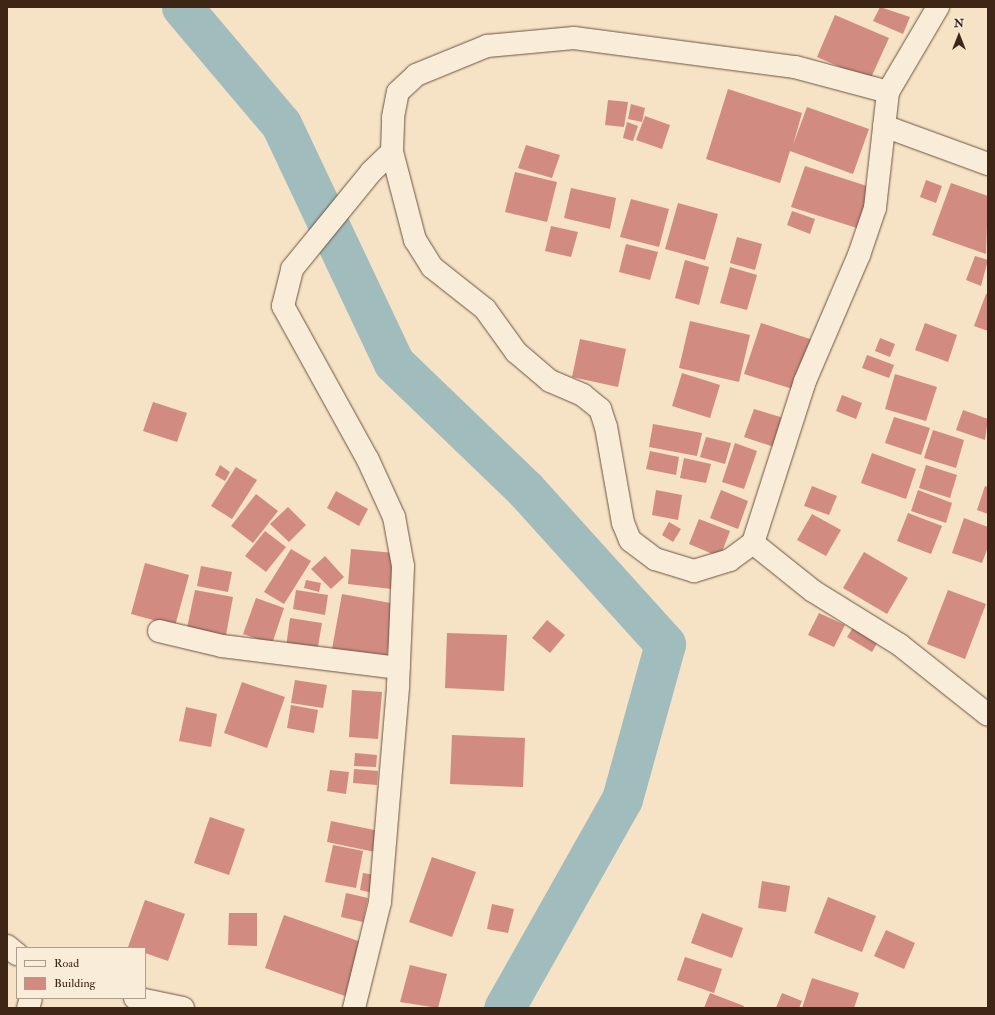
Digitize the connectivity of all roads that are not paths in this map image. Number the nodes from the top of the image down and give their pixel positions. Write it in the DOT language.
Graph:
graph roads {
  1 [pos="938,7"];
  2 [pos="888,92"];
  3 [pos="884,126"];
  4 [pos="392,152"];
  5 [pos="988,164"];
  6 [pos="753,543"];
  7 [pos="159,631"];
  8 [pos="399,668"];
  9 [pos="988,715"];
  10 [pos="7,946"];
  11 [pos="16,953"];
  12 [pos="140,999"];
  13 [pos="183,1008"];
  14 [pos="354,1008"];
  1 -- 2 [label="street"];
  2 -- 3 [label="street"];
  2 -- 4 [label="street"];
  3 -- 5 [label="street"];
  3 -- 6 [label="street"];
  4 -- 6 [label="street"];
  4 -- 8 [label="street"];
  6 -- 9 [label="street"];
  7 -- 8 [label="street"];
  8 -- 14 [label="street"];
  10 -- 11 [label="street"];
  12 -- 13 [label="street"];
}
